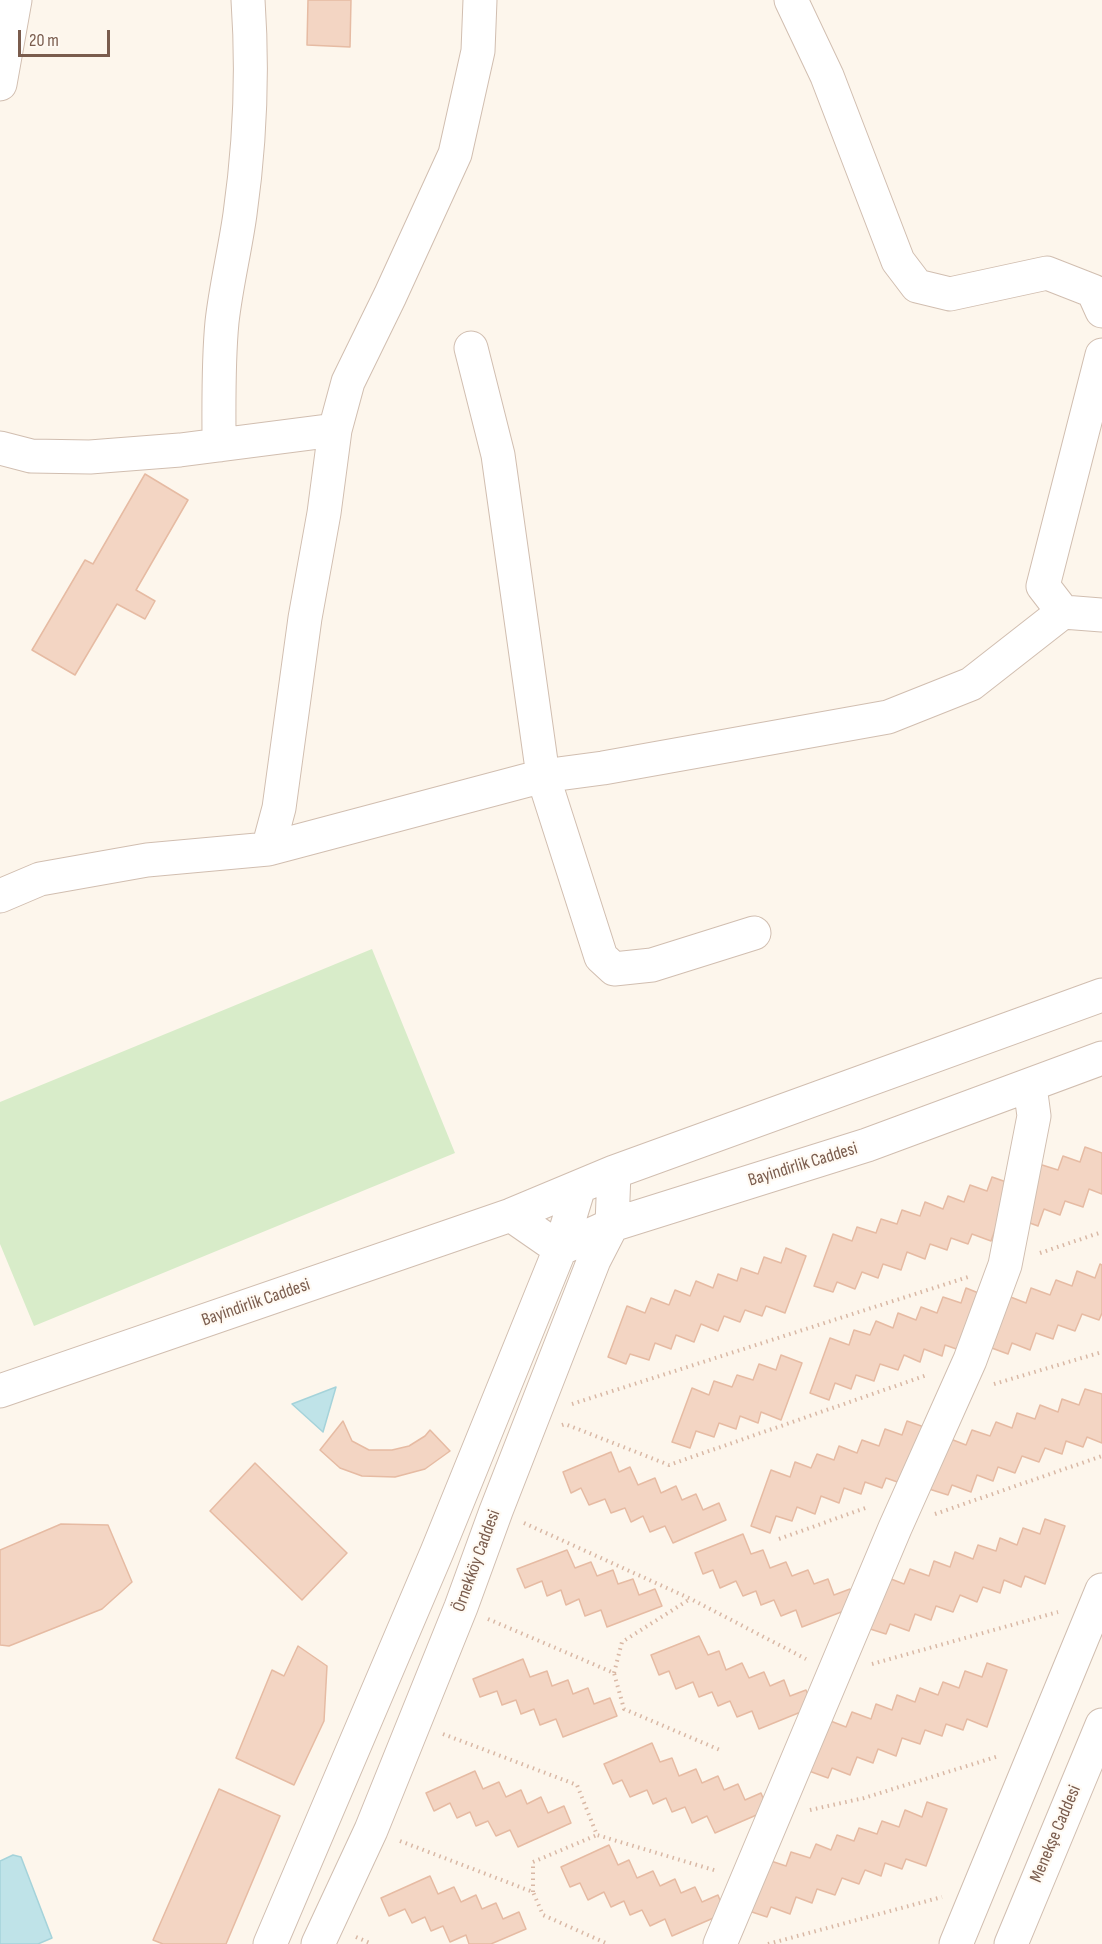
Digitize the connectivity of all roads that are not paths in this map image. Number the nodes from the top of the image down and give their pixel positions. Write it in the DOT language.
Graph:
graph roads {
  1 [pos="15,0"];
  2 [pos="248,0"];
  3 [pos="480,0"];
  4 [pos="791,0"];
  5 [pos="0,84"];
  6 [pos="1102,311"];
  7 [pos="471,348"];
  8 [pos="1102,355"];
  9 [pos="335,430"];
  10 [pos="219,445"];
  11 [pos="0,447"];
  12 [pos="1063,612"];
  13 [pos="1102,615"];
  14 [pos="543,776"];
  15 [pos="268,849"];
  16 [pos="0,896"];
  17 [pos="754,933"];
  18 [pos="1102,995"];
  19 [pos="1102,1058"];
  20 [pos="1030,1086"];
  21 [pos="614,1172"];
  22 [pos="579,1187"];
  23 [pos="511,1215"];
  24 [pos="612,1225"];
  25 [pos="560,1249"];
  26 [pos="0,1391"];
  27 [pos="1100,1594"];
  28 [pos="1102,1725"];
  29 [pos="270,1944"];
  30 [pos="318,1944"];
  31 [pos="720,1944"];
  32 [pos="956,1944"];
  33 [pos="1011,1944"];
  1 -- 5 [label="street"];
  2 -- 10 [label="street"];
  3 -- 9 [label="street"];
  4 -- 6 [label="street"];
  7 -- 14 [label="street"];
  8 -- 12 [label="street"];
  9 -- 10 [label="street"];
  9 -- 15 [label="street"];
  10 -- 11 [label="street"];
  12 -- 13 [label="street"];
  12 -- 14 [label="street"];
  14 -- 15 [label="street"];
  14 -- 17 [label="street"];
  15 -- 16 [label="street"];
  18 -- 21 [label="street, Bayindirlik Caddesi"];
  19 -- 20 [label="street, Bayindirlik Caddesi"];
  20 -- 24 [label="street, Bayindirlik Caddesi"];
  20 -- 31 [label="street"];
  21 -- 22 [label="street, Bayindirlik Caddesi"];
  21 -- 24 [label="street, Örnekköy Caddesi"];
  22 -- 23 [label="street, Bayindirlik Caddesi"];
  22 -- 25 [label="street"];
  23 -- 25 [label="street"];
  23 -- 26 [label="street, Bayindirlik Caddesi"];
  24 -- 25 [label="street, Bayindirlik Caddesi"];
  24 -- 30 [label="street, Örnekköy Caddesi"];
  25 -- 29 [label="street"];
  27 -- 32 [label="street"];
  28 -- 33 [label="street, Menekşe Caddesi"];
}
